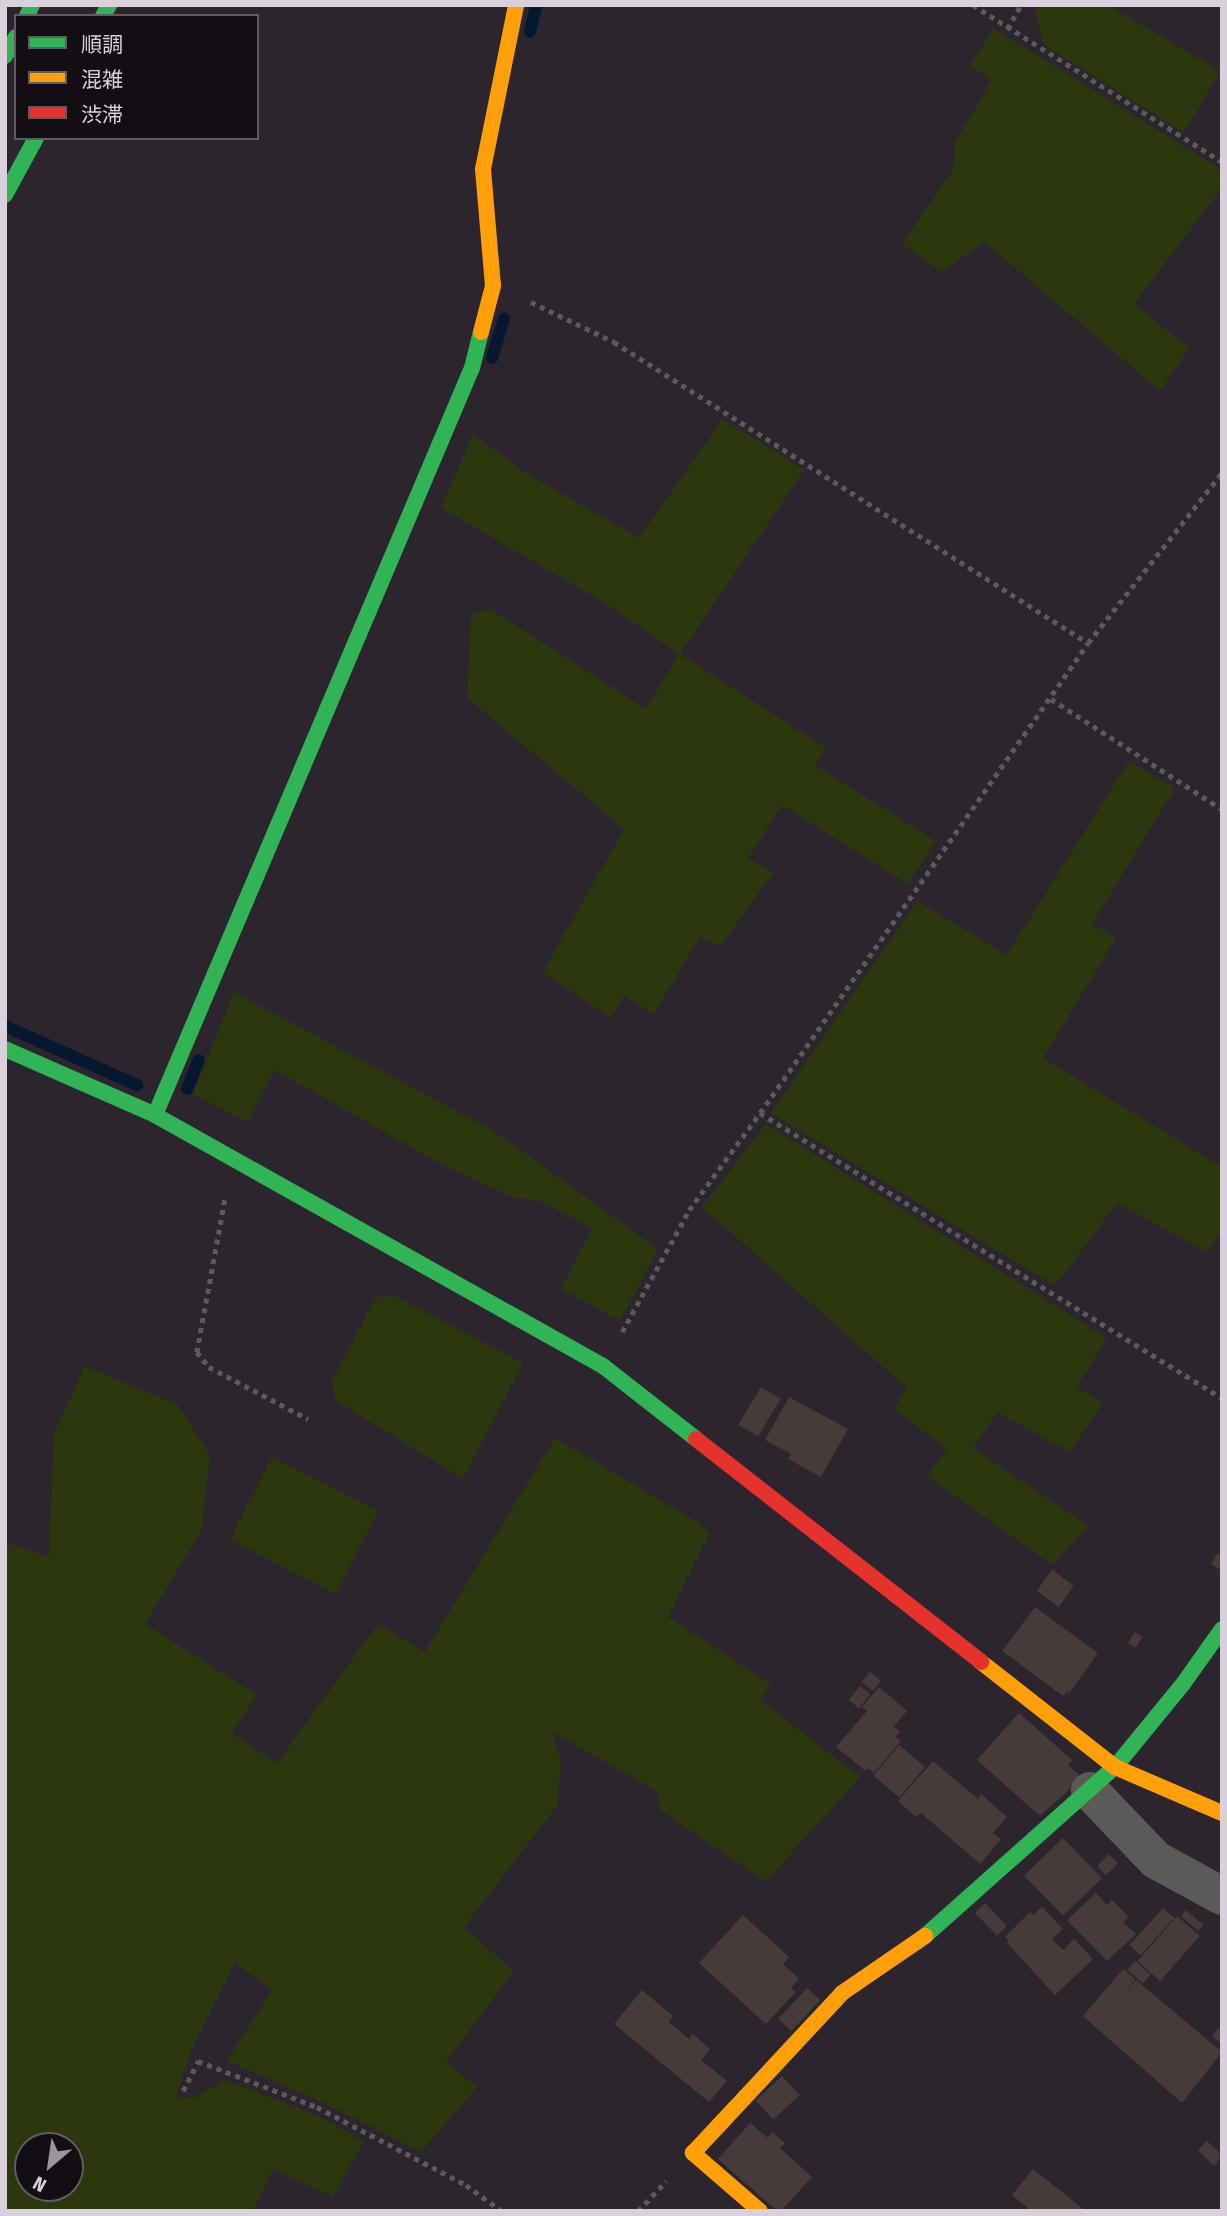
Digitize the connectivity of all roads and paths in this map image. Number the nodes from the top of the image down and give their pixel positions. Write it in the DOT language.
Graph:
graph roads {
  1 [pos="516,5"];
  2 [pos="973,5"];
  3 [pos="1021,5"];
  4 [pos="1007,29"];
  5 [pos="14,40"];
  6 [pos="5,56"];
  7 [pos="35,140"];
  8 [pos="1222,162"];
  9 [pos="5,195"];
  10 [pos="493,286"];
  11 [pos="1222,473"];
  12 [pos="1088,643"];
  13 [pos="1051,699"];
  14 [pos="1222,809"];
  15 [pos="5,1049"];
  16 [pos="760,1113"];
  17 [pos="155,1115"];
  18 [pos="232,1159"];
  19 [pos="603,1366"];
  20 [pos="1222,1398"];
  21 [pos="308,1419"];
  22 [pos="1222,1629"];
  23 [pos="1102,1779"];
  24 [pos="1222,1813"];
  25 [pos="1222,1896"];
  26 [pos="183,2091"];
  27 [pos="502,2211"];
  28 [pos="760,2211"];
  1 -- 10 [label="street"];
  2 -- 4 [label="path"];
  3 -- 4 [label="path"];
  4 -- 8 [label="path"];
  5 -- 6 [label="street"];
  7 -- 9 [label="street"];
  10 -- 12 [label="path"];
  10 -- 17 [label="street"];
  11 -- 12 [label="path"];
  12 -- 13 [label="path"];
  13 -- 14 [label="path"];
  13 -- 16 [label="path"];
  15 -- 17 [label="street"];
  16 -- 19 [label="path"];
  16 -- 20 [label="path"];
  17 -- 18 [label="street"];
  18 -- 19 [label="street"];
  18 -- 21 [label="path"];
  19 -- 23 [label="street"];
  22 -- 23 [label="street"];
  23 -- 24 [label="street"];
  23 -- 25 [label="street"];
  23 -- 28 [label="street"];
  26 -- 27 [label="path"];
}
